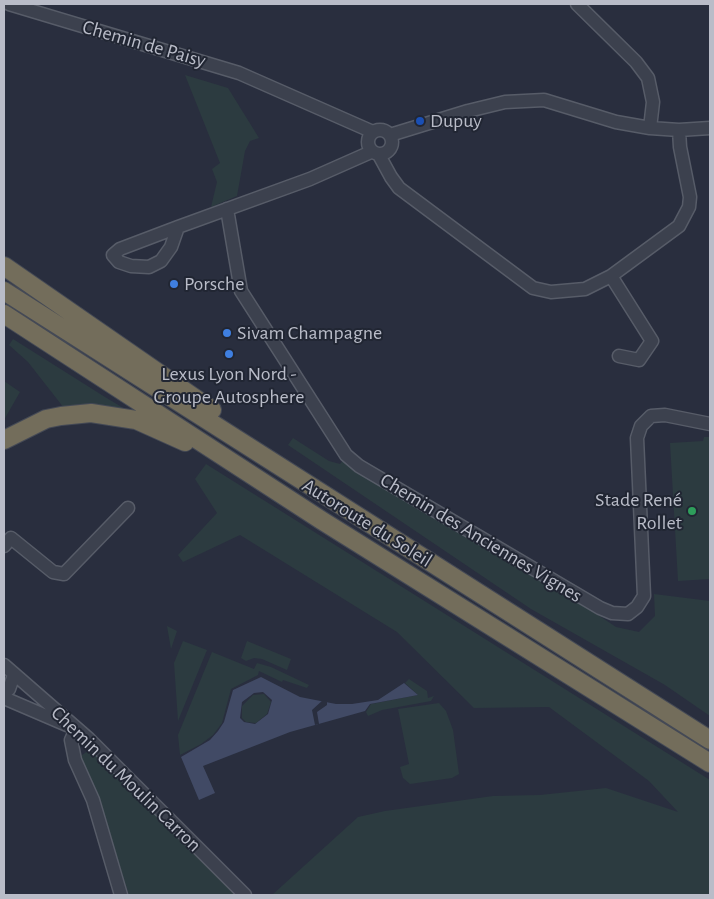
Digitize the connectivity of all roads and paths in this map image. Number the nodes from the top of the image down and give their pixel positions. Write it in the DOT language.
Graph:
graph roads {
  1 [pos="8,4"];
  2 [pos="577,4"];
  3 [pos="650,128"];
  4 [pos="710,128"];
  5 [pos="678,130"];
  6 [pos="370,135"];
  7 [pos="384,148"];
  8 [pos="227,210"];
  9 [pos="178,227"];
  10 [pos="4,266"];
  11 [pos="611,276"];
  12 [pos="4,291"];
  13 [pos="4,314"];
  14 [pos="619,356"];
  15 [pos="710,424"];
  16 [pos="4,440"];
  17 [pos="308,483"];
  18 [pos="128,508"];
  19 [pos="321,520"];
  20 [pos="4,546"];
  21 [pos="4,665"];
  22 [pos="14,674"];
  23 [pos="4,694"];
  24 [pos="4,698"];
  25 [pos="55,719"];
  26 [pos="76,729"];
  27 [pos="710,740"];
  28 [pos="75,760"];
  29 [pos="710,763"];
  30 [pos="121,895"];
  31 [pos="245,895"];
  1 -- 6 [label="street, Chemin de Paisy"];
  2 -- 3 [label="street"];
  3 -- 5 [label="street"];
  3 -- 7 [label="street"];
  4 -- 5 [label="street"];
  5 -- 11 [label="street"];
  6 -- 7 [label="street"];
  6 -- 7 [label="street, Chemin de Paisy"];
  7 -- 8 [label="street"];
  7 -- 11 [label="street"];
  8 -- 9 [label="street"];
  8 -- 15 [label="street, Chemin des Anciennes Vignes"];
  9 -- 9 [label="street"];
  10 -- 17 [label="highway"];
  11 -- 14 [label="street"];
  12 -- 17 [label="highway, Autoroute du Soleil"];
  13 -- 19 [label="highway, Autoroute du Soleil"];
  16 -- 19 [label="highway"];
  17 -- 27 [label="highway, Autoroute du Soleil"];
  18 -- 20 [label="street"];
  19 -- 29 [label="highway, Autoroute du Soleil"];
  21 -- 22 [label="street, Chemin du Moulin Carron"];
  22 -- 23 [label="street"];
  22 -- 26 [label="street, Chemin du Moulin Carron"];
  24 -- 25 [label="street"];
  25 -- 26 [label="street"];
  25 -- 28 [label="street"];
  26 -- 28 [label="street"];
  26 -- 31 [label="street, Chemin du Moulin Carron"];
  28 -- 30 [label="street"];
}
